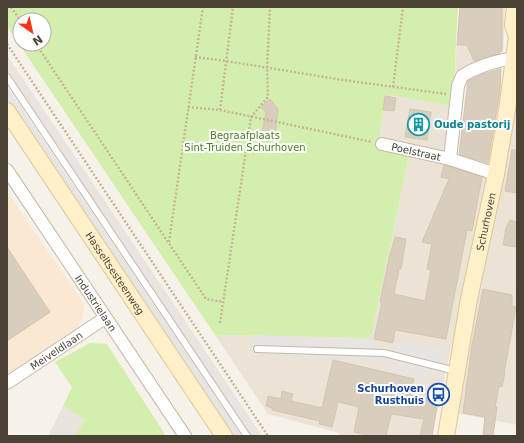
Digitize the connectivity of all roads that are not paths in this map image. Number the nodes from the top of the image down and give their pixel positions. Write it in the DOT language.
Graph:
graph roads {
  1 [pos="515,7"];
  2 [pos="516,47"];
  3 [pos="7,77"];
  4 [pos="7,111"];
  5 [pos="7,125"];
  6 [pos="382,144"];
  7 [pos="450,160"];
  8 [pos="7,170"];
  9 [pos="496,174"];
  10 [pos="105,318"];
  11 [pos="257,349"];
  12 [pos="456,371"];
  13 [pos="7,383"];
  14 [pos="185,436"];
  15 [pos="215,436"];
  16 [pos="224,436"];
  17 [pos="247,436"];
  18 [pos="446,436"];
  1 -- 2 [label="main road, Schurhoven"];
  2 -- 7 [label="street, Poelstraat"];
  2 -- 9 [label="main road, Schurhoven"];
  3 -- 17 [label="lane"];
  4 -- 16 [label="main road, Hasseltsesteenweg"];
  5 -- 15 [label="main road, Hasseltsesteenweg"];
  6 -- 7 [label="street, Poelstraat"];
  7 -- 9 [label="street, Poelstraat"];
  8 -- 10 [label="street, Industrielaan"];
  9 -- 12 [label="main road, Schurhoven"];
  10 -- 13 [label="street, Meiveldlaan"];
  10 -- 14 [label="street, Industrielaan"];
  11 -- 12 [label="lane"];
  12 -- 18 [label="main road, Schurhoven"];
}
